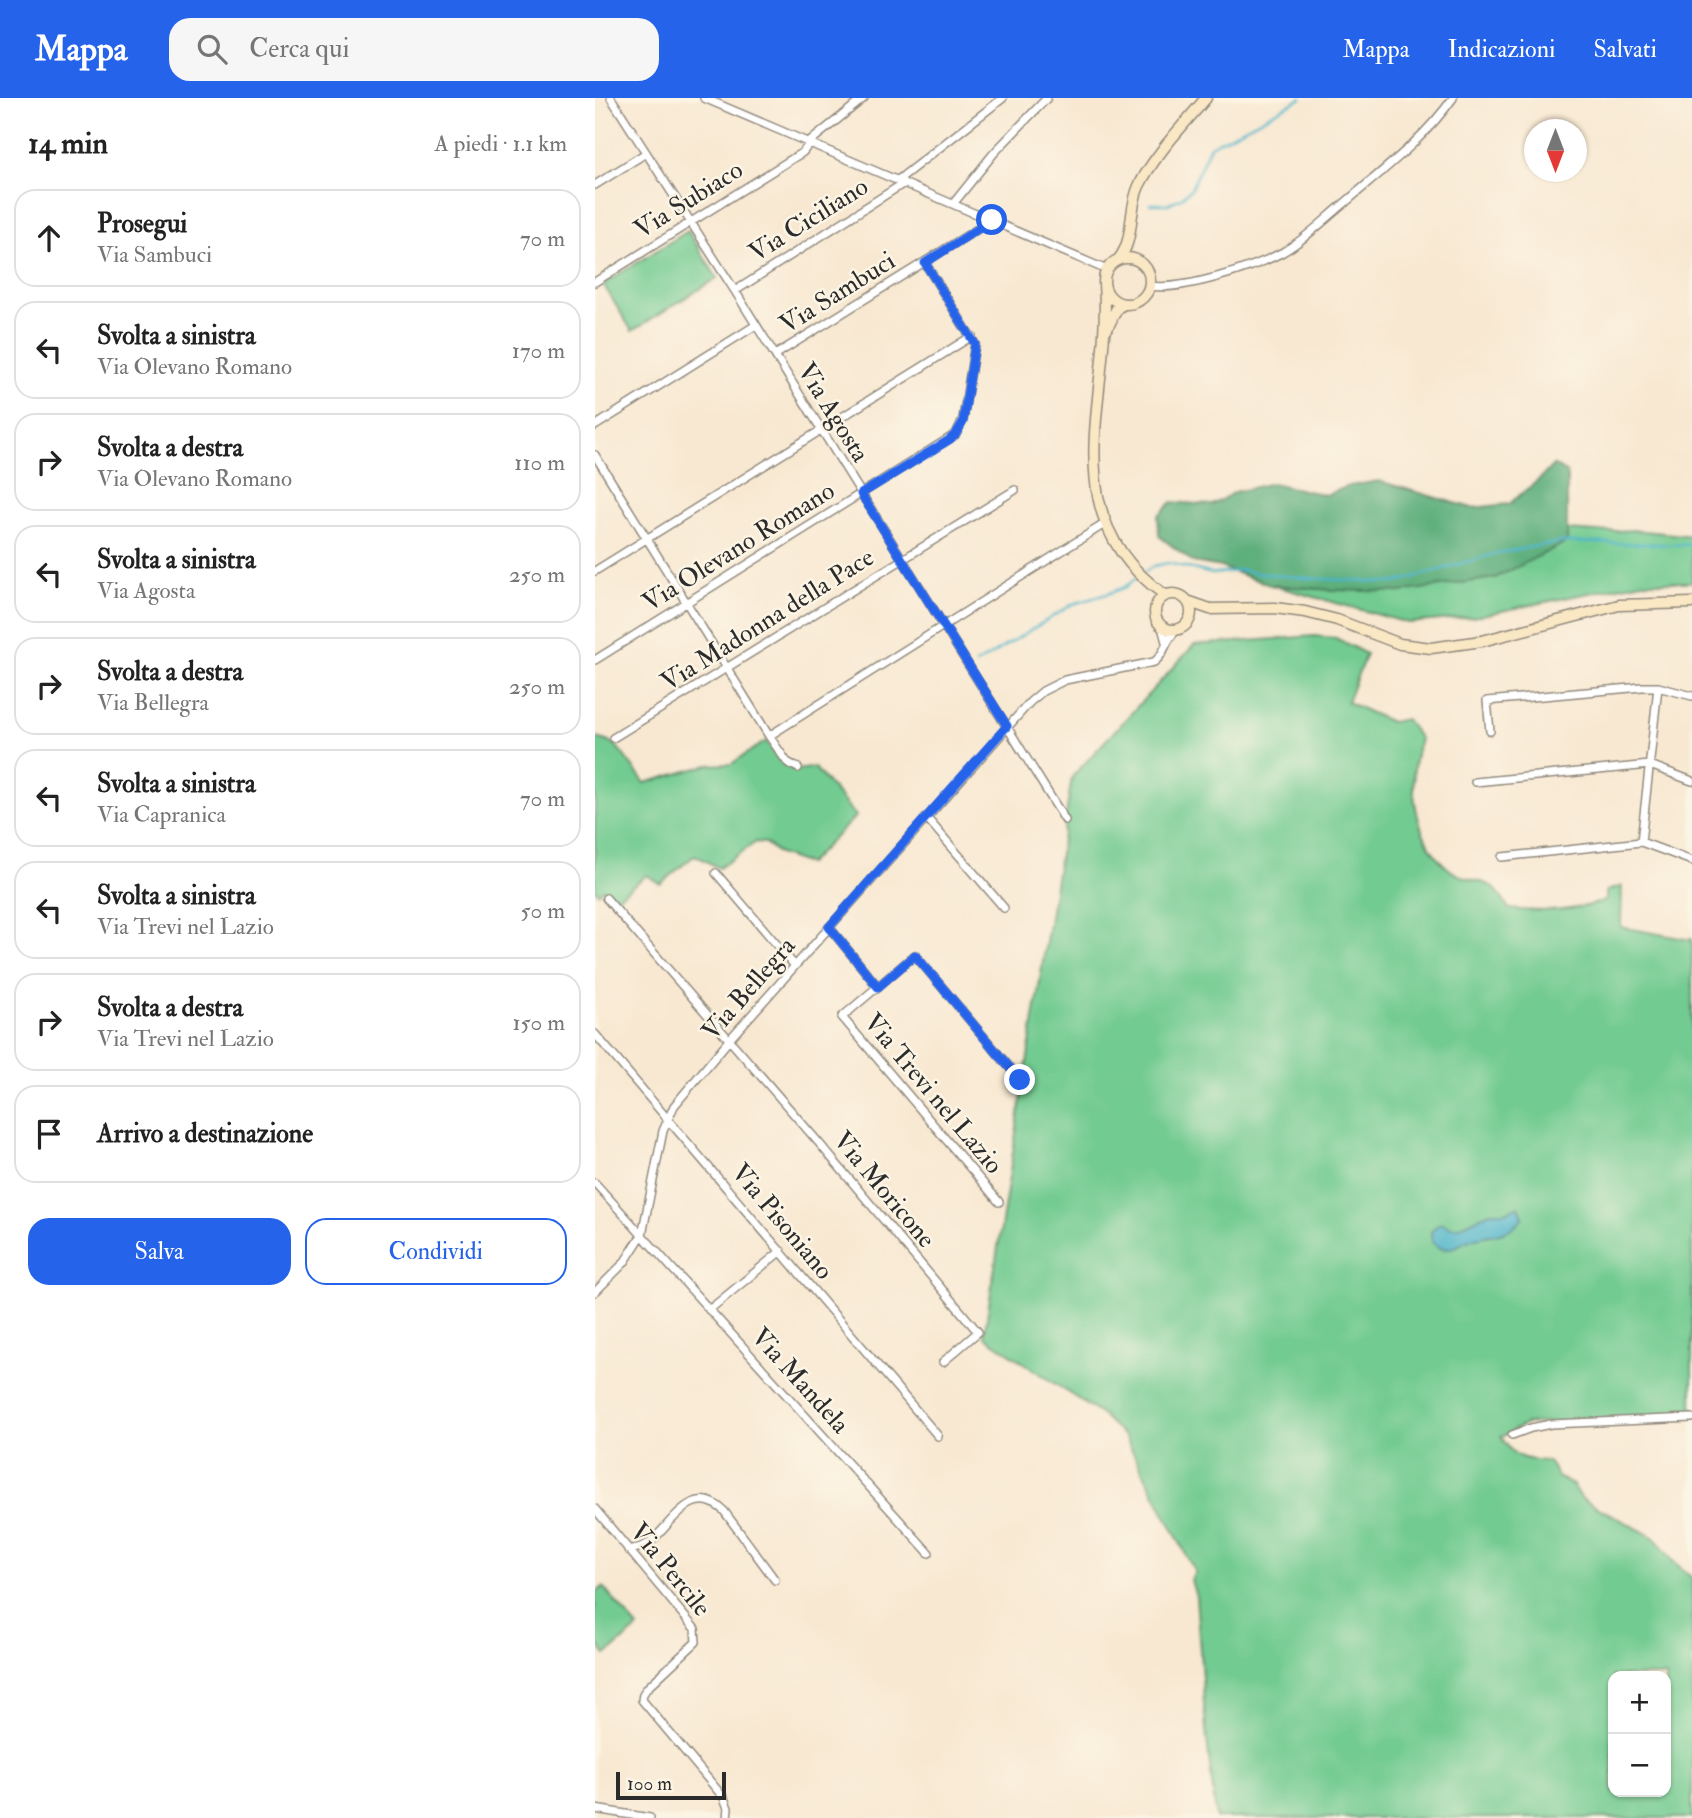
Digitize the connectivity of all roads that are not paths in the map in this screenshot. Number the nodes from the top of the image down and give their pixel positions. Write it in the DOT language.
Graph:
graph roads {
  1 [pos="611,98"];
  2 [pos="704,98"];
  3 [pos="864,98"];
  4 [pos="1003,98"];
  5 [pos="1047,98"];
  6 [pos="1206,98"];
  7 [pos="1453,98"];
  8 [pos="719,100"];
  9 [pos="809,144"];
  10 [pos="646,153"];
  11 [pos="901,182"];
  12 [pos="595,185"];
  13 [pos="954,204"];
  14 [pos="992,220"];
  15 [pos="691,222"];
  16 [pos="1128,236"];
  17 [pos="1118,260"];
  18 [pos="1139,261"];
  19 [pos="925,263"];
  20 [pos="1107,270"];
  21 [pos="595,282"];
  22 [pos="1104,284"];
  23 [pos="1149,286"];
  24 [pos="735,291"];
  25 [pos="1124,304"];
  26 [pos="756,325"];
  27 [pos="1106,331"];
  28 [pos="972,336"];
  29 [pos="775,355"];
  30 [pos="595,426"];
  31 [pos="821,429"];
  32 [pos="595,455"];
  33 [pos="1015,490"];
  34 [pos="861,494"];
  35 [pos="1106,523"];
  36 [pos="646,539"];
  37 [pos="901,560"];
  38 [pos="595,571"];
  39 [pos="1144,581"];
  40 [pos="1165,595"];
  41 [pos="1187,600"];
  42 [pos="686,603"];
  43 [pos="1692,603"];
  44 [pos="1155,609"];
  45 [pos="1217,609"];
  46 [pos="1188,623"];
  47 [pos="943,626"];
  48 [pos="1162,628"];
  49 [pos="1177,630"];
  50 [pos="1165,646"];
  51 [pos="595,660"];
  52 [pos="728,669"];
  53 [pos="1658,687"];
  54 [pos="1692,696"];
  55 [pos="1007,726"];
  56 [pos="1490,731"];
  57 [pos="769,736"];
  58 [pos="613,738"];
  59 [pos="1650,765"];
  60 [pos="798,768"];
  61 [pos="1692,781"];
  62 [pos="1475,782"];
  63 [pos="926,817"];
  64 [pos="1065,820"];
  65 [pos="1641,842"];
  66 [pos="1502,857"];
  67 [pos="1692,861"];
  68 [pos="716,873"];
  69 [pos="606,898"];
  70 [pos="1004,908"];
  71 [pos="829,927"];
  72 [pos="795,966"];
  73 [pos="878,987"];
  74 [pos="595,1034"];
  75 [pos="729,1040"];
  76 [pos="1020,1080"];
  77 [pos="667,1118"];
  78 [pos="595,1183"];
  79 [pos="999,1202"];
  80 [pos="642,1235"];
  81 [pos="781,1251"];
  82 [pos="595,1292"];
  83 [pos="709,1310"];
  84 [pos="943,1362"];
  85 [pos="1692,1419"];
  86 [pos="1512,1435"];
  87 [pos="938,1436"];
  88 [pos="595,1509"];
  89 [pos="628,1550"];
  90 [pos="929,1553"];
  91 [pos="775,1580"];
  92 [pos="595,1809"];
  93 [pos="650,1818"];
  94 [pos="727,1818"];
  1 -- 10 [label="street, Via Agosta"];
  2 -- 8 [label="street"];
  3 -- 9 [label="street"];
  4 -- 11 [label="street, Via Ciciliano"];
  5 -- 13 [label="street"];
  6 -- 16 [label="street"];
  7 -- 23 [label="street"];
  8 -- 9 [label="street"];
  9 -- 11 [label="street"];
  9 -- 15 [label="street, Via Subiaco"];
  10 -- 12 [label="street"];
  10 -- 15 [label="street, Via Agosta"];
  11 -- 13 [label="street"];
  11 -- 24 [label="street, Via Ciciliano"];
  13 -- 14 [label="street"];
  14 -- 19 [label="street, Via Sambuci"];
  14 -- 20 [label="street"];
  15 -- 21 [label="street, Via Subiaco"];
  15 -- 24 [label="street, Via Agosta"];
  16 -- 17 [label="street"];
  16 -- 18 [label="street"];
  17 -- 18 [label="street"];
  17 -- 20 [label="street"];
  18 -- 23 [label="street"];
  19 -- 28 [label="street"];
  19 -- 29 [label="street, Via Sambuci"];
  20 -- 22 [label="street"];
  22 -- 25 [label="street"];
  22 -- 27 [label="street"];
  23 -- 25 [label="street"];
  24 -- 26 [label="street, Via Agosta"];
  25 -- 27 [label="street"];
  26 -- 29 [label="street, Via Agosta"];
  26 -- 30 [label="street"];
  27 -- 35 [label="street"];
  28 -- 31 [label="street"];
  28 -- 34 [label="street, Via Olevano Romano"];
  29 -- 31 [label="street, Via Agosta"];
  31 -- 34 [label="street, Via Agosta"];
  31 -- 36 [label="street"];
  32 -- 36 [label="street"];
  33 -- 37 [label="street, Via Madonna della Pace"];
  34 -- 37 [label="street, Via Agosta"];
  34 -- 42 [label="street, Via Olevano Romano"];
  35 -- 39 [label="street"];
  35 -- 47 [label="street"];
  36 -- 38 [label="street"];
  36 -- 42 [label="street"];
  37 -- 47 [label="street, Via Agosta"];
  37 -- 52 [label="street, Via Madonna della Pace"];
  39 -- 40 [label="street"];
  39 -- 44 [label="street"];
  40 -- 41 [label="street"];
  40 -- 44 [label="street"];
  41 -- 45 [label="street"];
  41 -- 46 [label="street"];
  42 -- 51 [label="street, Via Olevano Romano"];
  42 -- 52 [label="street"];
  43 -- 45 [label="street"];
  44 -- 48 [label="street"];
  45 -- 46 [label="street"];
  46 -- 49 [label="street"];
  47 -- 55 [label="street, Via Agosta"];
  47 -- 57 [label="street"];
  48 -- 49 [label="street"];
  48 -- 50 [label="street"];
  49 -- 50 [label="street, Via Bellegra"];
  50 -- 55 [label="street, Via Bellegra"];
  52 -- 57 [label="street"];
  52 -- 58 [label="street, Via Madonna della Pace"];
  53 -- 54 [label="street"];
  53 -- 56 [label="street"];
  53 -- 59 [label="street"];
  55 -- 63 [label="street, Via Bellegra"];
  55 -- 64 [label="street, Via Agosta"];
  57 -- 60 [label="street"];
  59 -- 61 [label="street"];
  59 -- 62 [label="street"];
  59 -- 65 [label="street"];
  63 -- 70 [label="street"];
  63 -- 71 [label="street, Via Bellegra"];
  65 -- 66 [label="street"];
  65 -- 67 [label="street"];
  68 -- 72 [label="street"];
  69 -- 75 [label="street"];
  71 -- 72 [label="street, Via Bellegra"];
  71 -- 73 [label="street"];
  72 -- 75 [label="street, Via Bellegra"];
  73 -- 76 [label="street, Via Trevi nel Lazio"];
  73 -- 79 [label="street, Via Trevi nel Lazio"];
  74 -- 77 [label="street, Via Pisoniano"];
  75 -- 77 [label="street, Via Bellegra"];
  75 -- 84 [label="street, Via Moricone"];
  77 -- 80 [label="street, Via Bellegra"];
  77 -- 81 [label="street, Via Pisoniano"];
  78 -- 80 [label="street, Via Mandela"];
  80 -- 82 [label="street, Via Bellegra"];
  80 -- 83 [label="street, Via Mandela"];
  81 -- 83 [label="street"];
  81 -- 87 [label="street, Via Pisoniano"];
  83 -- 90 [label="street, Via Mandela"];
  85 -- 86 [label="street"];
  88 -- 89 [label="street, Via Percile"];
  89 -- 91 [label="street"];
  89 -- 94 [label="street, Via Percile"];
  92 -- 93 [label="street"];
}
